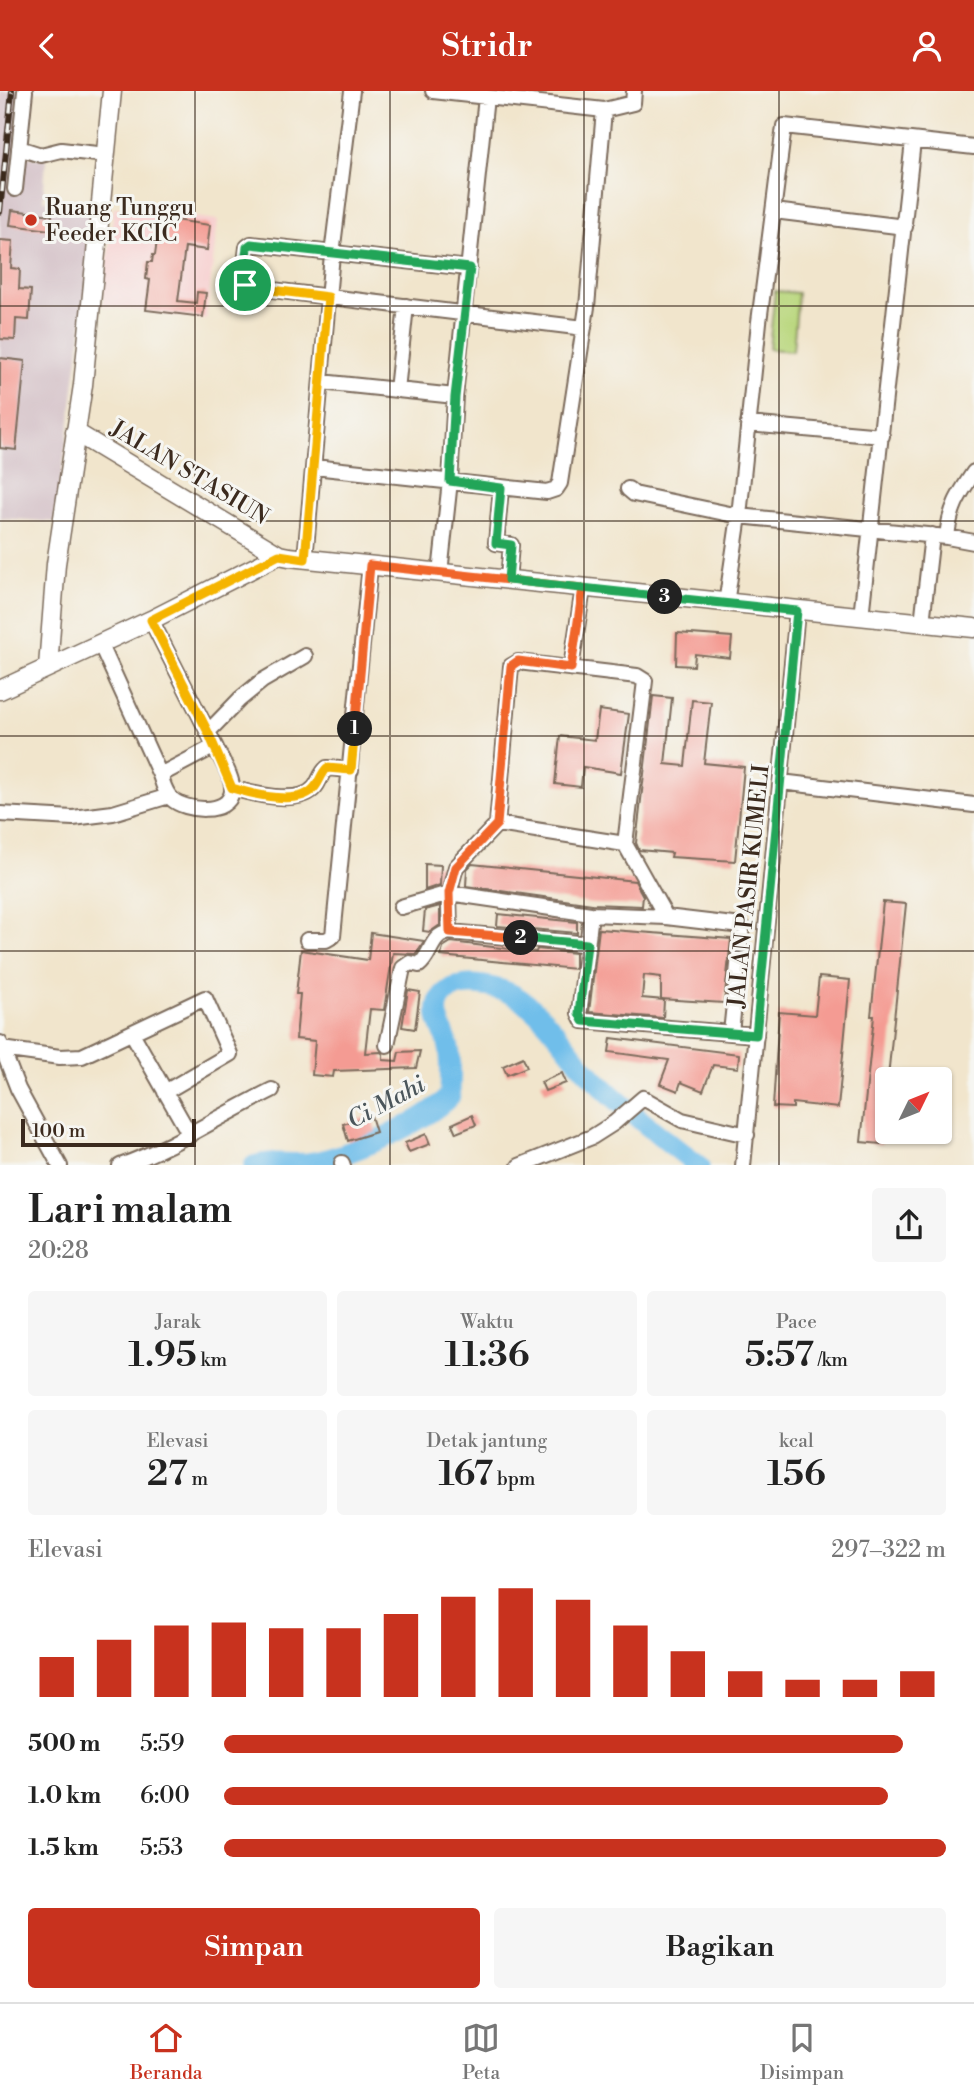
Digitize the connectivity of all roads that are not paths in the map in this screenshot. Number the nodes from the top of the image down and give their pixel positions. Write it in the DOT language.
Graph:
graph roads {
  1 [pos="25,91"];
  2 [pos="112,91"];
  3 [pos="352,91"];
  4 [pos="433,91"];
  5 [pos="634,91"];
  6 [pos="486,97"];
  7 [pos="604,110"];
  8 [pos="914,141"];
  9 [pos="974,147"];
  10 [pos="19,148"];
  11 [pos="106,155"];
  12 [pos="15,189"];
  13 [pos="774,211"];
  14 [pos="905,226"];
  15 [pos="332,254"];
  16 [pos="470,268"];
  17 [pos="328,297"];
  18 [pos="405,306"];
  19 [pos="465,312"];
  20 [pos="584,328"];
  21 [pos="321,382"];
  22 [pos="397,390"];
  23 [pos="455,397"];
  24 [pos="748,424"];
  25 [pos="75,432"];
  26 [pos="881,436"];
  27 [pos="314,467"];
  28 [pos="974,472"];
  29 [pos="450,481"];
  30 [pos="501,488"];
  31 [pos="628,489"];
  32 [pos="739,516"];
  33 [pos="871,529"];
  34 [pos="939,536"];
  35 [pos="253,538"];
  36 [pos="974,542"];
  37 [pos="279,555"];
  38 [pos="305,559"];
  39 [pos="370,565"];
  40 [pos="247,572"];
  41 [pos="440,573"];
  42 [pos="508,580"];
  43 [pos="583,588"];
  44 [pos="726,604"];
  45 [pos="797,611"];
  46 [pos="861,617"];
  47 [pos="151,620"];
  48 [pos="922,623"];
  49 [pos="974,628"];
  50 [pos="100,643"];
  51 [pos="305,656"];
  52 [pos="48,667"];
  53 [pos="571,668"];
  54 [pos="0,690"];
  55 [pos="211,739"];
  56 [pos="351,770"];
  57 [pos="160,775"];
  58 [pos="781,782"];
  59 [pos="232,788"];
  60 [pos="169,796"];
  61 [pos="974,805"];
  62 [pos="0,814"];
  63 [pos="497,824"];
  64 [pos="625,844"];
  65 [pos="449,893"];
  66 [pos="401,907"];
  67 [pos="591,914"];
  68 [pos="666,917"];
  69 [pos="450,932"];
  70 [pos="307,940"];
  71 [pos="587,944"];
  72 [pos="132,1033"];
  73 [pos="731,1033"];
  74 [pos="756,1035"];
  75 [pos="1,1045"];
  76 [pos="387,1045"];
  77 [pos="272,1090"];
  78 [pos="165,1091"];
  79 [pos="190,1135"];
  80 [pos="747,1135"];
  81 [pos="61,1165"];
  82 [pos="120,1165"];
  83 [pos="519,1165"];
  84 [pos="743,1165"];
  1 -- 10 [label="street"];
  2 -- 11 [label="main road, JALAN STASIUN"];
  3 -- 15 [label="street"];
  4 -- 6 [label="street"];
  5 -- 7 [label="street"];
  6 -- 7 [label="street"];
  6 -- 16 [label="street"];
  7 -- 20 [label="street"];
  8 -- 9 [label="street"];
  8 -- 13 [label="street"];
  8 -- 14 [label="street"];
  10 -- 11 [label="street"];
  10 -- 12 [label="street"];
  11 -- 25 [label="main road, JALAN STASIUN"];
  13 -- 14 [label="street"];
  13 -- 24 [label="street"];
  14 -- 26 [label="street"];
  15 -- 16 [label="street"];
  15 -- 17 [label="street"];
  15 -- 17 [label="street"];
  16 -- 19 [label="street"];
  17 -- 18 [label="street"];
  17 -- 21 [label="street"];
  18 -- 19 [label="street"];
  18 -- 22 [label="street"];
  19 -- 20 [label="street"];
  19 -- 23 [label="street"];
  20 -- 30 [label="street"];
  21 -- 22 [label="street"];
  21 -- 27 [label="street"];
  22 -- 23 [label="street"];
  23 -- 29 [label="street"];
  24 -- 26 [label="street"];
  24 -- 32 [label="street"];
  25 -- 35 [label="main road, JALAN STASIUN"];
  25 -- 52 [label="main road, JALAN STASIUN"];
  26 -- 33 [label="street"];
  27 -- 29 [label="street"];
  27 -- 38 [label="street"];
  28 -- 34 [label="street"];
  29 -- 30 [label="street"];
  29 -- 41 [label="street"];
  30 -- 42 [label="street"];
  31 -- 32 [label="street"];
  32 -- 33 [label="street"];
  32 -- 44 [label="street"];
  33 -- 34 [label="street"];
  33 -- 46 [label="street"];
  34 -- 36 [label="street"];
  34 -- 48 [label="street"];
  35 -- 37 [label="main road, JALAN STASIUN"];
  35 -- 40 [label="main road"];
  37 -- 38 [label="main road"];
  37 -- 40 [label="main road"];
  38 -- 39 [label="main road"];
  39 -- 41 [label="main road"];
  39 -- 56 [label="street"];
  40 -- 47 [label="main road"];
  41 -- 42 [label="main road"];
  42 -- 43 [label="main road"];
  43 -- 44 [label="main road"];
  43 -- 53 [label="street"];
  44 -- 45 [label="main road"];
  45 -- 46 [label="main road"];
  45 -- 58 [label="street, JALAN PASIR KUMELI"];
  46 -- 48 [label="main road"];
  47 -- 50 [label="main road"];
  47 -- 55 [label="street"];
  48 -- 49 [label="main road"];
  50 -- 52 [label="main road"];
  50 -- 57 [label="street"];
  51 -- 55 [label="street"];
  52 -- 54 [label="main road"];
  53 -- 63 [label="street"];
  53 -- 64 [label="street"];
  55 -- 57 [label="street"];
  55 -- 59 [label="street"];
  56 -- 59 [label="street"];
  56 -- 70 [label="street"];
  57 -- 60 [label="street"];
  58 -- 61 [label="street"];
  58 -- 74 [label="street, JALAN PASIR KUMELI"];
  59 -- 60 [label="street"];
  60 -- 62 [label="street"];
  63 -- 64 [label="street"];
  63 -- 65 [label="street"];
  64 -- 68 [label="street"];
  65 -- 66 [label="street"];
  65 -- 67 [label="street"];
  65 -- 69 [label="street"];
  67 -- 68 [label="street"];
  67 -- 71 [label="street"];
  68 -- 73 [label="street"];
  69 -- 71 [label="street"];
  69 -- 76 [label="street"];
  71 -- 73 [label="street"];
  72 -- 75 [label="street"];
  72 -- 78 [label="street"];
  72 -- 78 [label="street"];
  73 -- 74 [label="street"];
  74 -- 80 [label="street, JALAN PASIR KUMELI"];
  75 -- 81 [label="street"];
  77 -- 79 [label="street"];
  78 -- 79 [label="street"];
  79 -- 82 [label="street"];
  80 -- 83 [label="street"];
  80 -- 84 [label="street, JALAN PASIR KUMELI"];
}
